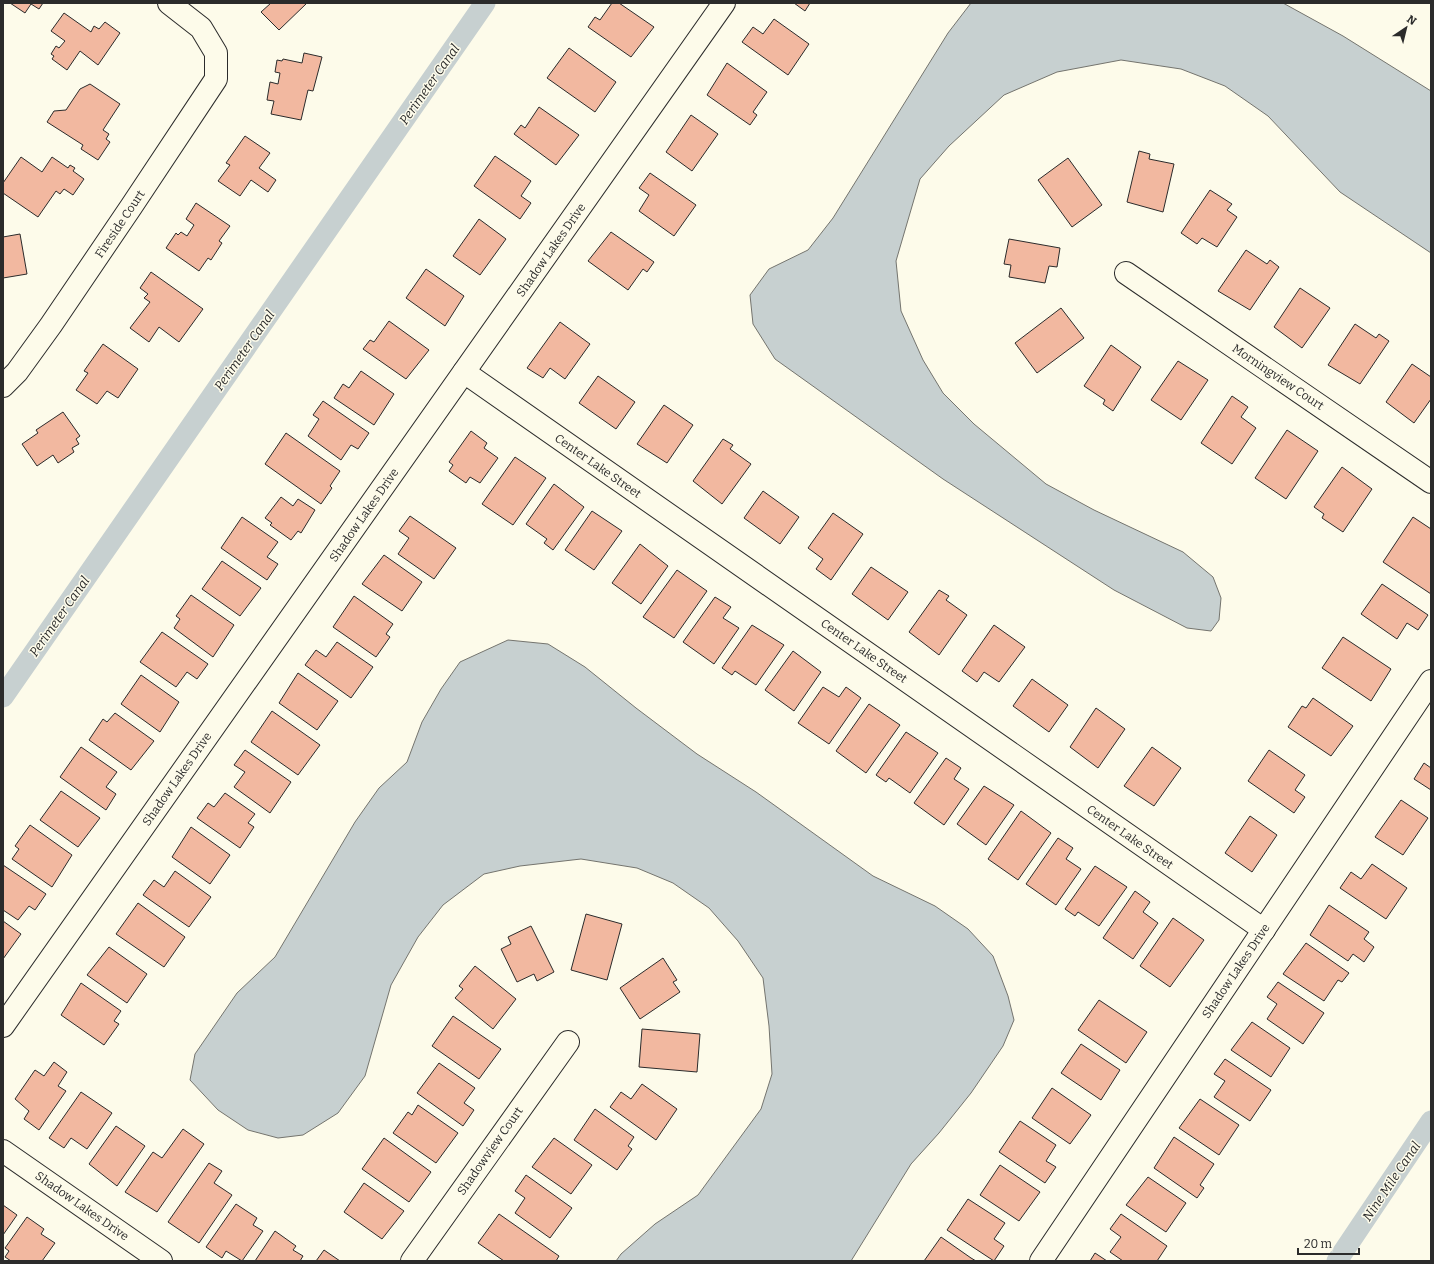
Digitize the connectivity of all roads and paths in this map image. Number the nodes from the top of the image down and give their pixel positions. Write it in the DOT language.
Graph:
graph roads {
  1 [pos="169,3"];
  2 [pos="724,3"];
  3 [pos="1126,273"];
  4 [pos="464,372"];
  5 [pos="3,386"];
  6 [pos="1431,482"];
  7 [pos="1431,682"];
  8 [pos="1264,930"];
  9 [pos="3,1026"];
  10 [pos="568,1042"];
  11 [pos="3,1151"];
  12 [pos="161,1261"];
  13 [pos="412,1261"];
  14 [pos="1041,1261"];
  1 -- 5 [label="street, Fireside Court"];
  2 -- 4 [label="street, Shadow Lakes Drive"];
  3 -- 6 [label="street, Morningview Court"];
  4 -- 8 [label="street, Center Lake Street"];
  4 -- 9 [label="street, Shadow Lakes Drive"];
  7 -- 8 [label="street, Shadow Lakes Drive"];
  8 -- 14 [label="street, Shadow Lakes Drive"];
  10 -- 13 [label="street, Shadowview Court"];
  11 -- 12 [label="street, Shadow Lakes Drive"];
}
